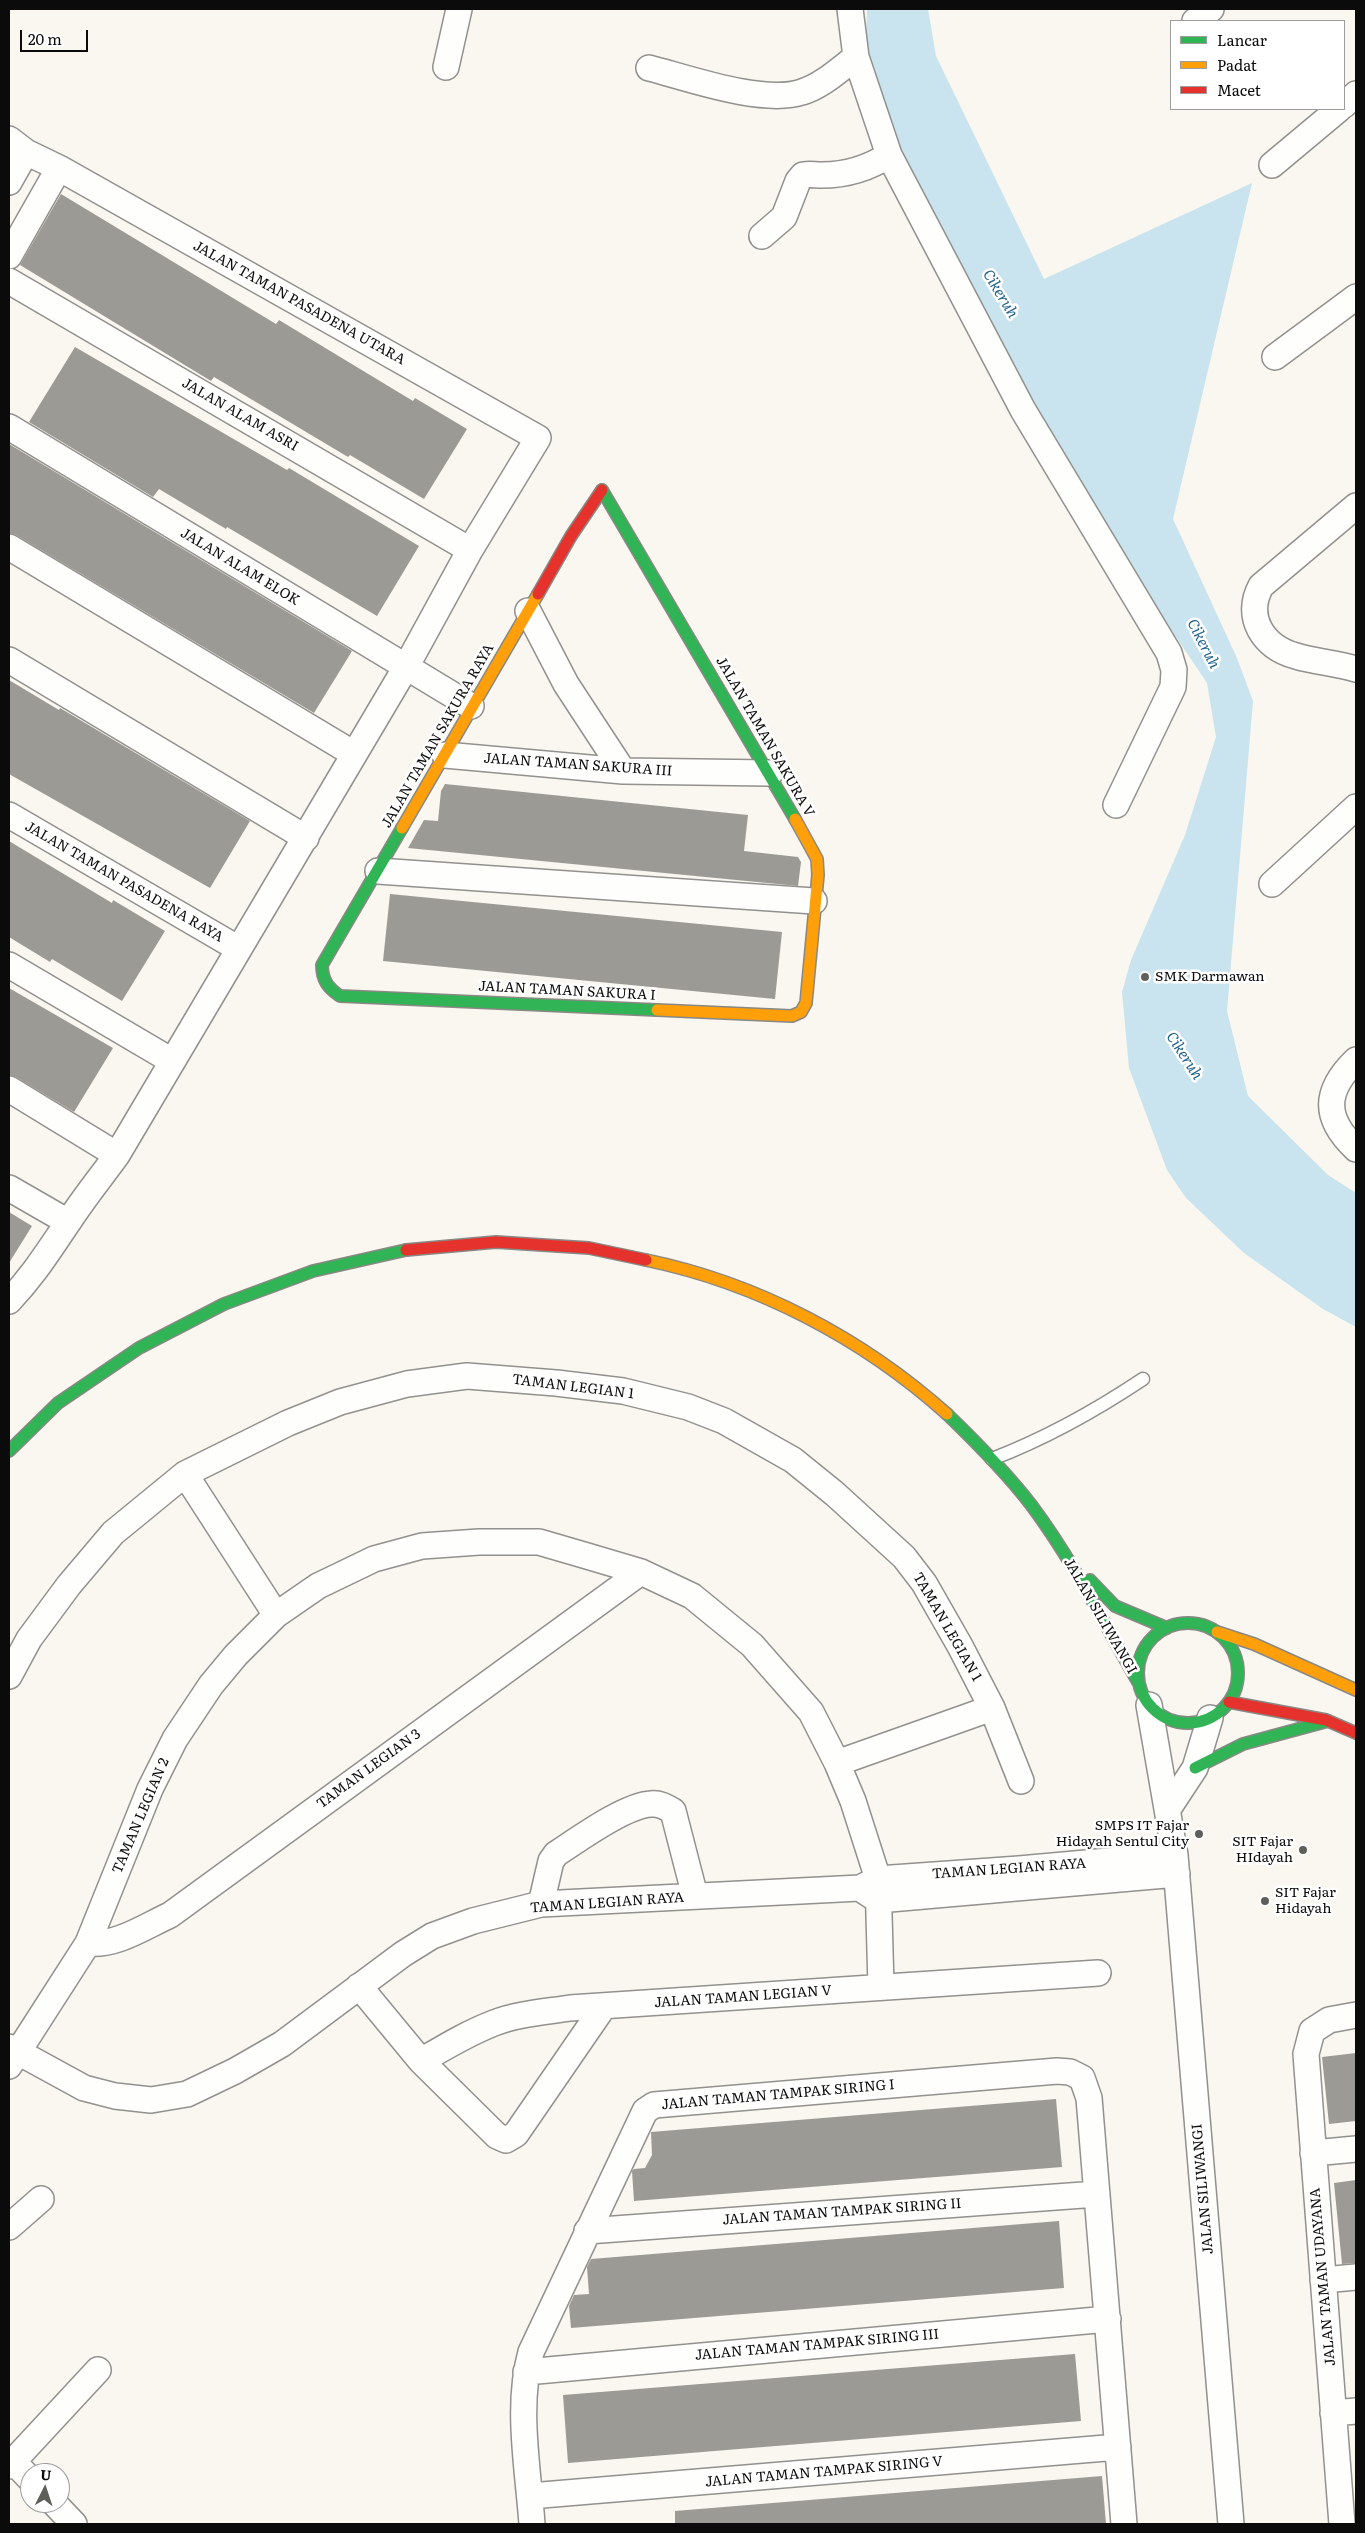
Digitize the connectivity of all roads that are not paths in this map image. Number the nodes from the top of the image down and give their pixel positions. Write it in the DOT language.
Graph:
graph roads {
  1 [pos="459,9"];
  2 [pos="850,9"];
  3 [pos="1211,9"];
  4 [pos="1197,20"];
  5 [pos="856,57"];
  6 [pos="446,67"];
  7 [pos="649,68"];
  8 [pos="1356,94"];
  9 [pos="1345,104"];
  10 [pos="1338,110"];
  11 [pos="17,146"];
  12 [pos="889,155"];
  13 [pos="1272,165"];
  14 [pos="59,168"];
  15 [pos="9,182"];
  16 [pos="762,236"];
  17 [pos="9,256"];
  18 [pos="9,281"];
  19 [pos="1356,297"];
  20 [pos="1275,357"];
  21 [pos="9,428"];
  22 [pos="602,490"];
  23 [pos="1356,506"];
  24 [pos="9,547"];
  25 [pos="470,550"];
  26 [pos="528,611"];
  27 [pos="9,660"];
  28 [pos="406,667"];
  29 [pos="1356,669"];
  30 [pos="470,706"];
  31 [pos="354,754"];
  32 [pos="445,755"];
  33 [pos="623,771"];
  34 [pos="770,773"];
  35 [pos="1116,806"];
  36 [pos="1356,807"];
  37 [pos="9,815"];
  38 [pos="306,838"];
  39 [pos="378,871"];
  40 [pos="1272,884"];
  41 [pos="814,901"];
  42 [pos="239,949"];
  43 [pos="9,965"];
  44 [pos="340,996"];
  45 [pos="792,1016"];
  46 [pos="1356,1060"];
  47 [pos="172,1061"];
  48 [pos="9,1089"];
  49 [pos="1356,1149"];
  50 [pos="117,1155"];
  51 [pos="9,1188"];
  52 [pos="68,1222"];
  53 [pos="9,1302"];
  54 [pos="1143,1379"];
  55 [pos="9,1451"];
  56 [pos="992,1459"];
  57 [pos="185,1474"];
  58 [pos="1061,1550"];
  59 [pos="641,1572"];
  60 [pos="276,1615"];
  61 [pos="1167,1628"];
  62 [pos="1217,1632"];
  63 [pos="9,1676"];
  64 [pos="1138,1682"];
  65 [pos="1356,1690"];
  66 [pos="1149,1705"];
  67 [pos="992,1708"];
  68 [pos="1220,1710"];
  69 [pos="1328,1721"];
  70 [pos="1356,1733"];
  71 [pos="838,1763"];
  72 [pos="1195,1768"];
  73 [pos="1021,1781"];
  74 [pos="1168,1809"];
  75 [pos="1176,1864"];
  76 [pos="872,1889"];
  77 [pos="695,1896"];
  78 [pos="541,1904"];
  79 [pos="88,1943"];
  80 [pos="1098,1973"];
  81 [pos="359,1986"];
  82 [pos="881,1987"];
  83 [pos="604,2006"];
  84 [pos="1356,2015"];
  85 [pos="12,2055"];
  86 [pos="421,2061"];
  87 [pos="1356,2149"];
  88 [pos="1313,2153"];
  89 [pos="1098,2194"];
  90 [pos="41,2199"];
  91 [pos="9,2227"];
  92 [pos="587,2231"];
  93 [pos="1356,2277"];
  94 [pos="1323,2280"];
  95 [pos="1108,2319"];
  96 [pos="98,2370"];
  97 [pos="526,2372"];
  98 [pos="1345,2412"];
  99 [pos="1118,2447"];
  100 [pos="17,2469"];
  101 [pos="530,2496"];
  102 [pos="64,2513"];
  103 [pos="74,2524"];
  104 [pos="532,2524"];
  105 [pos="1124,2524"];
  106 [pos="1231,2524"];
  107 [pos="1342,2524"];
  1 -- 6 [label="street"];
  2 -- 5 [label="street"];
  3 -- 4 [label="street"];
  5 -- 7 [label="street"];
  5 -- 12 [label="street"];
  8 -- 9 [label="street"];
  10 -- 13 [label="street"];
  11 -- 14 [label="street, JALAN TAMAN PASADENA UTARA"];
  11 -- 15 [label="street"];
  12 -- 16 [label="street"];
  12 -- 35 [label="street"];
  14 -- 17 [label="street"];
  14 -- 25 [label="street, JALAN TAMAN PASADENA UTARA"];
  18 -- 25 [label="street, JALAN ALAM ASRI"];
  19 -- 20 [label="street"];
  21 -- 28 [label="street, JALAN ALAM ELOK"];
  22 -- 26 [label="main road, JALAN TAMAN SAKURA RAYA"];
  22 -- 34 [label="main road, JALAN TAMAN SAKURA V"];
  23 -- 29 [label="street"];
  24 -- 31 [label="street"];
  25 -- 28 [label="street"];
  26 -- 30 [label="main road, JALAN TAMAN SAKURA RAYA"];
  26 -- 33 [label="street"];
  27 -- 38 [label="street"];
  28 -- 30 [label="street, JALAN ALAM ELOK"];
  28 -- 31 [label="street"];
  30 -- 32 [label="main road, JALAN TAMAN SAKURA RAYA"];
  31 -- 38 [label="street"];
  32 -- 33 [label="street, JALAN TAMAN SAKURA III"];
  32 -- 39 [label="main road, JALAN TAMAN SAKURA RAYA"];
  33 -- 34 [label="street, JALAN TAMAN SAKURA III"];
  34 -- 41 [label="main road, JALAN TAMAN SAKURA V"];
  36 -- 40 [label="street"];
  37 -- 42 [label="street, JALAN TAMAN PASADENA RAYA"];
  38 -- 42 [label="street"];
  39 -- 41 [label="street"];
  39 -- 44 [label="main road, JALAN TAMAN SAKURA RAYA"];
  41 -- 45 [label="main road, JALAN TAMAN SAKURA V"];
  42 -- 47 [label="street"];
  43 -- 47 [label="street"];
  44 -- 45 [label="main road, JALAN TAMAN SAKURA I"];
  46 -- 49 [label="street"];
  47 -- 50 [label="street"];
  48 -- 50 [label="street"];
  50 -- 52 [label="street"];
  51 -- 52 [label="street"];
  52 -- 53 [label="street"];
  54 -- 56 [label="lane"];
  55 -- 56 [label="main road, JALAN SILIWANGI"];
  56 -- 58 [label="main road, JALAN SILIWANGI"];
  57 -- 60 [label="street"];
  57 -- 63 [label="street, TAMAN LEGIAN 1"];
  57 -- 67 [label="street, TAMAN LEGIAN 1"];
  58 -- 61 [label="main road, JALAN SILIWANGI"];
  58 -- 64 [label="main road, JALAN SILIWANGI"];
  59 -- 60 [label="street, TAMAN LEGIAN 2"];
  59 -- 71 [label="street, TAMAN LEGIAN 2"];
  59 -- 79 [label="street, TAMAN LEGIAN 3"];
  60 -- 79 [label="street, TAMAN LEGIAN 2"];
  61 -- 62 [label="main road"];
  61 -- 64 [label="main road"];
  62 -- 65 [label="main road"];
  62 -- 68 [label="main road"];
  64 -- 66 [label="main road"];
  66 -- 68 [label="main road"];
  66 -- 74 [label="street, JALAN SILIWANGI"];
  67 -- 71 [label="street"];
  67 -- 73 [label="street, TAMAN LEGIAN 1"];
  68 -- 69 [label="main road"];
  68 -- 72 [label="street"];
  69 -- 70 [label="main road"];
  69 -- 72 [label="main road"];
  71 -- 76 [label="street, TAMAN LEGIAN 2"];
  72 -- 74 [label="street"];
  74 -- 75 [label="street, JALAN SILIWANGI"];
  75 -- 76 [label="street, TAMAN LEGIAN RAYA"];
  75 -- 106 [label="street, JALAN SILIWANGI"];
  76 -- 77 [label="street, TAMAN LEGIAN RAYA"];
  76 -- 82 [label="street"];
  77 -- 78 [label="street, TAMAN LEGIAN RAYA"];
  77 -- 78 [label="street"];
  78 -- 81 [label="street, TAMAN LEGIAN RAYA"];
  79 -- 85 [label="street, TAMAN LEGIAN 2"];
  80 -- 82 [label="street, JALAN TAMAN LEGIAN V"];
  81 -- 85 [label="street, TAMAN LEGIAN RAYA"];
  81 -- 86 [label="street"];
  82 -- 83 [label="street, JALAN TAMAN LEGIAN V"];
  83 -- 86 [label="street, JALAN TAMAN LEGIAN V"];
  83 -- 86 [label="street"];
  84 -- 88 [label="street, JALAN TAMAN UDAYANA"];
  87 -- 88 [label="street"];
  88 -- 94 [label="street, JALAN TAMAN UDAYANA"];
  89 -- 92 [label="street, JALAN TAMAN TAMPAK SIRING II"];
  89 -- 92 [label="street, JALAN TAMAN TAMPAK SIRING I"];
  89 -- 95 [label="street"];
  90 -- 91 [label="street"];
  92 -- 97 [label="street, JALAN TAMAN TAMPAK SIRING I"];
  93 -- 94 [label="street"];
  94 -- 98 [label="street, JALAN TAMAN UDAYANA"];
  95 -- 97 [label="street, JALAN TAMAN TAMPAK SIRING III"];
  95 -- 99 [label="street"];
  96 -- 100 [label="street"];
  97 -- 101 [label="street, JALAN TAMAN TAMPAK SIRING I"];
  98 -- 107 [label="street, JALAN TAMAN UDAYANA"];
  99 -- 101 [label="street, JALAN TAMAN TAMPAK SIRING V"];
  99 -- 105 [label="street"];
  101 -- 104 [label="street, JALAN TAMAN TAMPAK SIRING I"];
  102 -- 103 [label="street"];
}
